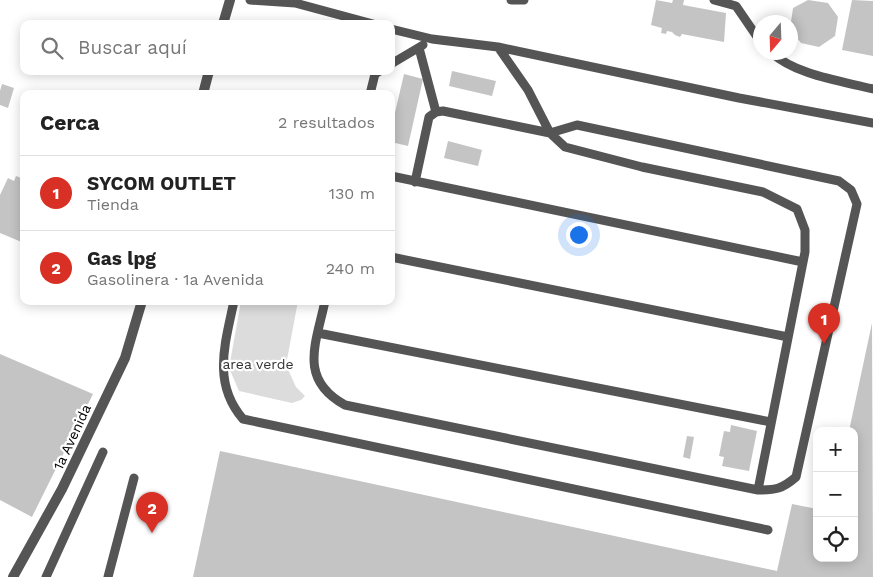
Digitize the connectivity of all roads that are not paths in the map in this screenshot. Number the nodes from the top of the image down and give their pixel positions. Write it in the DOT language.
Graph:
graph roads {
  1 [pos="230,0"];
  2 [pos="250,0"];
  3 [pos="511,0"];
  4 [pos="524,0"];
  5 [pos="714,0"];
  6 [pos="737,3"];
  7 [pos="224,20"];
  8 [pos="358,20"];
  9 [pos="753,29"];
  10 [pos="395,30"];
  11 [pos="432,39"];
  12 [pos="498,47"];
  13 [pos="419,48"];
  14 [pos="779,60"];
  15 [pos="395,62"];
  16 [pos="208,75"];
  17 [pos="375,75"];
  18 [pos="873,89"];
  19 [pos="204,90"];
  20 [pos="371,90"];
  21 [pos="436,112"];
  22 [pos="873,123"];
  23 [pos="550,133"];
  24 [pos="395,177"];
  25 [pos="415,182"];
  26 [pos="395,258"];
  27 [pos="803,262"];
  28 [pos="141,305"];
  29 [pos="233,305"];
  30 [pos="324,305"];
  31 [pos="318,333"];
  32 [pos="788,337"];
  33 [pos="771,422"];
  34 [pos="103,452"];
  35 [pos="134,478"];
  36 [pos="758,490"];
  37 [pos="768,530"];
  38 [pos="13,577"];
  39 [pos="46,577"];
  40 [pos="108,577"];
  1 -- 7 [label="street"];
  2 -- 8 [label="lane"];
  3 -- 4 [label="lane"];
  5 -- 6 [label="lane"];
  6 -- 9 [label="lane"];
  10 -- 11 [label="lane"];
  11 -- 12 [label="lane"];
  11 -- 13 [label="lane"];
  12 -- 22 [label="lane"];
  12 -- 23 [label="lane"];
  13 -- 15 [label="lane"];
  13 -- 21 [label="lane"];
  14 -- 18 [label="lane"];
  16 -- 19 [label="street"];
  17 -- 20 [label="lane"];
  21 -- 23 [label="lane"];
  21 -- 25 [label="lane"];
  23 -- 27 [label="lane"];
  23 -- 36 [label="lane"];
  24 -- 25 [label="lane"];
  25 -- 27 [label="lane"];
  26 -- 32 [label="lane"];
  27 -- 32 [label="lane"];
  28 -- 38 [label="street, 1a Avenida"];
  29 -- 37 [label="lane"];
  30 -- 31 [label="lane"];
  31 -- 33 [label="lane"];
  31 -- 36 [label="lane"];
  32 -- 33 [label="lane"];
  33 -- 36 [label="lane"];
  34 -- 39 [label="lane"];
  35 -- 40 [label="lane"];
}
